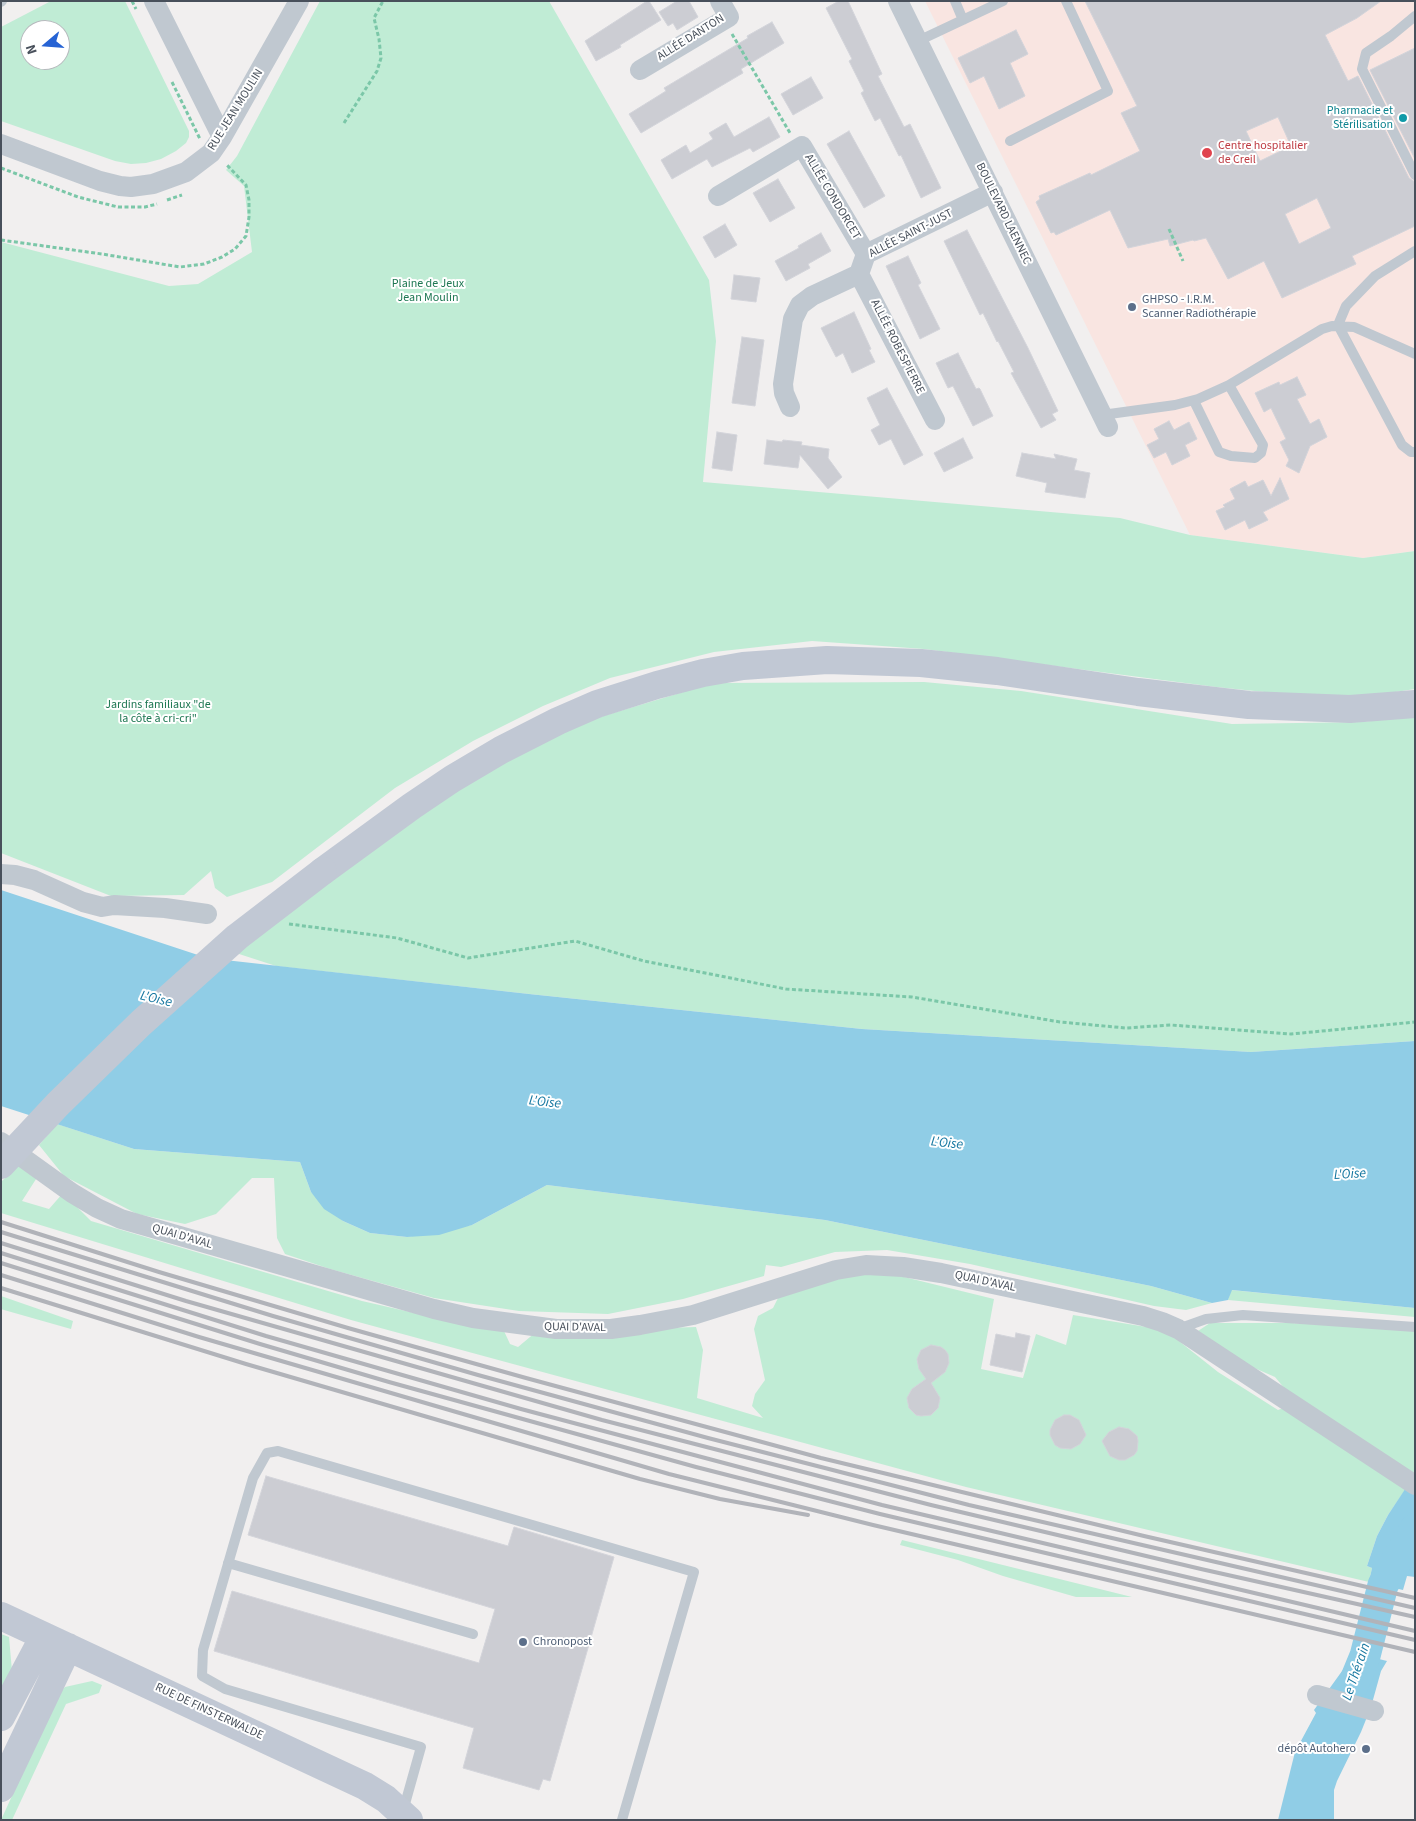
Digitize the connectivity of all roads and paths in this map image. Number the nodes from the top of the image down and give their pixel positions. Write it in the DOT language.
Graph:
graph roads {
  1 [pos="154,1"];
  2 [pos="299,1"];
  3 [pos="383,1"];
  4 [pos="898,1"];
  5 [pos="955,1"];
  6 [pos="1003,1"];
  7 [pos="1066,1"];
  8 [pos="722,11"];
  9 [pos="1415,16"];
  10 [pos="964,20"];
  11 [pos="918,41"];
  12 [pos="640,70"];
  13 [pos="344,124"];
  14 [pos="1010,141"];
  15 [pos="1,144"];
  16 [pos="217,145"];
  17 [pos="799,148"];
  18 [pos="1415,175"];
  19 [pos="993,192"];
  20 [pos="718,196"];
  21 [pos="1169,229"];
  22 [pos="1,240"];
  23 [pos="1415,251"];
  24 [pos="866,254"];
  25 [pos="1183,261"];
  26 [pos="859,274"];
  27 [pos="1338,325"];
  28 [pos="1415,354"];
  29 [pos="1230,385"];
  30 [pos="1194,400"];
  31 [pos="790,407"];
  32 [pos="935,420"];
  33 [pos="1105,421"];
  34 [pos="1415,452"];
  35 [pos="1415,704"];
  36 [pos="1,874"];
  37 [pos="207,914"];
  38 [pos="283,924"];
  39 [pos="1415,1022"];
  40 [pos="1,1142"];
  41 [pos="1,1165"];
  42 [pos="1415,1327"];
  43 [pos="1174,1328"];
  44 [pos="1411,1482"];
  45 [pos="228,1563"];
  46 [pos="1,1616"];
  47 [pos="473,1634"];
  48 [pos="44,1636"];
  49 [pos="68,1647"];
  50 [pos="1317,1695"];
  51 [pos="1374,1711"];
  52 [pos="1,1717"];
  53 [pos="1,1788"];
  54 [pos="405,1817"];
  55 [pos="622,1820"];
  1 -- 16 [label="street"];
  2 -- 16 [label="street, RUE JEAN MOULIN"];
  3 -- 13 [label="path"];
  4 -- 11 [label="street, BOULEVARD LAENNEC"];
  5 -- 10 [label="lane"];
  6 -- 10 [label="lane"];
  7 -- 14 [label="lane"];
  8 -- 12 [label="street, ALLÉE DANTON"];
  8 -- 17 [label="path"];
  9 -- 18 [label="lane"];
  10 -- 11 [label="lane"];
  11 -- 19 [label="street, BOULEVARD LAENNEC"];
  15 -- 16 [label="street, RUE JEAN MOULIN"];
  16 -- 22 [label="path"];
  17 -- 20 [label="street, ALLÉE CONDORCET"];
  17 -- 24 [label="street, ALLÉE CONDORCET"];
  19 -- 24 [label="street, ALLÉE SAINT-JUST"];
  19 -- 33 [label="street, BOULEVARD LAENNEC"];
  21 -- 25 [label="path"];
  23 -- 27 [label="lane"];
  24 -- 26 [label="street, ALLÉE SAINT-JUST"];
  26 -- 31 [label="street"];
  26 -- 32 [label="street, ALLÉE ROBESPIERRE"];
  27 -- 28 [label="lane"];
  27 -- 29 [label="lane"];
  27 -- 34 [label="lane"];
  29 -- 30 [label="lane"];
  29 -- 30 [label="lane"];
  30 -- 33 [label="lane"];
  35 -- 41 [label="main road, bridge"];
  36 -- 37 [label="street"];
  38 -- 39 [label="path"];
  40 -- 43 [label="street, QUAI D'AVAL"];
  42 -- 43 [label="lane"];
  43 -- 44 [label="street, QUAI D'AVAL"];
  45 -- 47 [label="lane"];
  45 -- 54 [label="lane"];
  45 -- 55 [label="lane"];
  46 -- 48 [label="main road, RUE DE FINSTERWALDE"];
  48 -- 49 [label="main road, RUE DE FINSTERWALDE"];
  48 -- 52 [label="main road"];
  49 -- 53 [label="main road"];
  49 -- 54 [label="main road, RUE DE FINSTERWALDE"];
  50 -- 51 [label="street"];
}
